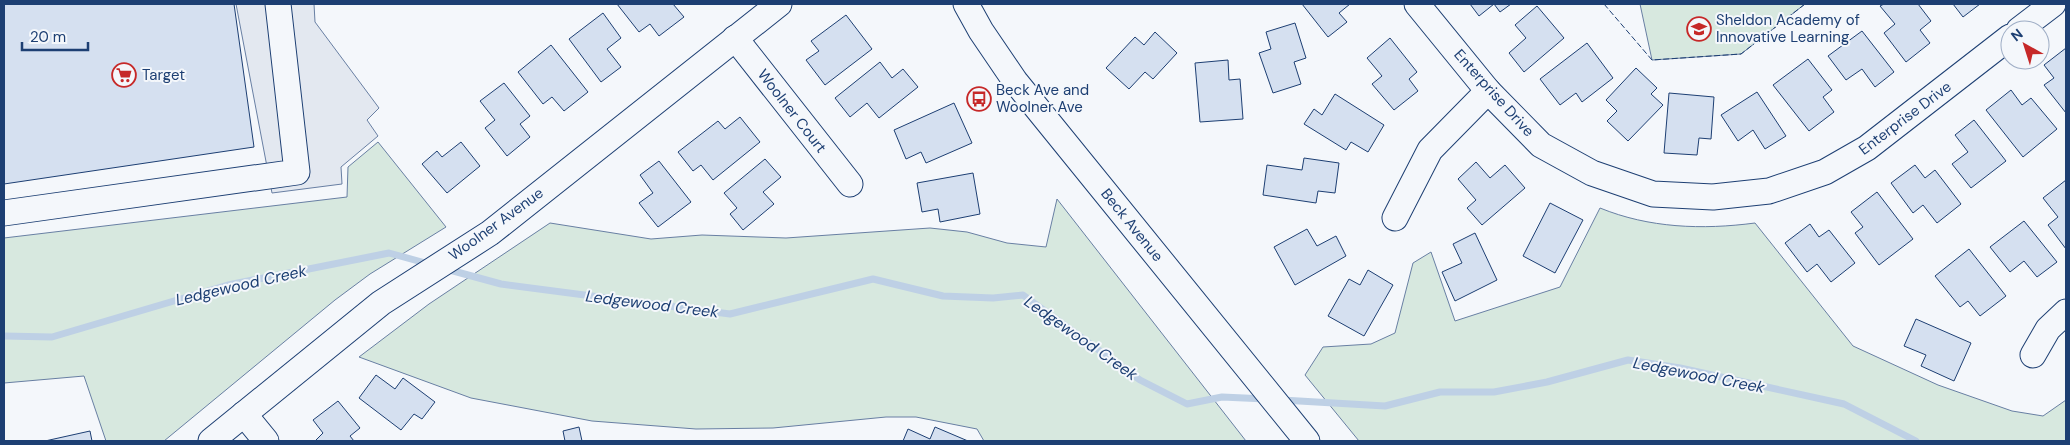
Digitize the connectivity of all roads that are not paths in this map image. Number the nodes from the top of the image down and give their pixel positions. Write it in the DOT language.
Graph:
graph roads {
  1 [pos="278,4"];
  2 [pos="779,4"];
  3 [pos="966,4"];
  4 [pos="1418,4"];
  5 [pos="2053,4"];
  6 [pos="2032,20"];
  7 [pos="734,38"];
  8 [pos="2000,45"];
  9 [pos="1488,91"];
  10 [pos="850,184"];
  11 [pos="4,212"];
  12 [pos="1395,218"];
  13 [pos="2066,312"];
  14 [pos="2033,355"];
  15 [pos="244,414"];
  16 [pos="211,441"];
  17 [pos="266,441"];
  18 [pos="1307,441"];
  1 -- 11 [label="street"];
  2 -- 7 [label="street, Woolner Avenue"];
  3 -- 18 [label="street, Beck Avenue"];
  4 -- 9 [label="street, Enterprise Drive"];
  5 -- 6 [label="street"];
  7 -- 10 [label="street, Woolner Court"];
  7 -- 15 [label="street, Woolner Avenue"];
  8 -- 9 [label="street, Enterprise Drive"];
  9 -- 12 [label="street"];
  13 -- 14 [label="street"];
  15 -- 16 [label="street, Woolner Avenue"];
  15 -- 17 [label="street"];
}
